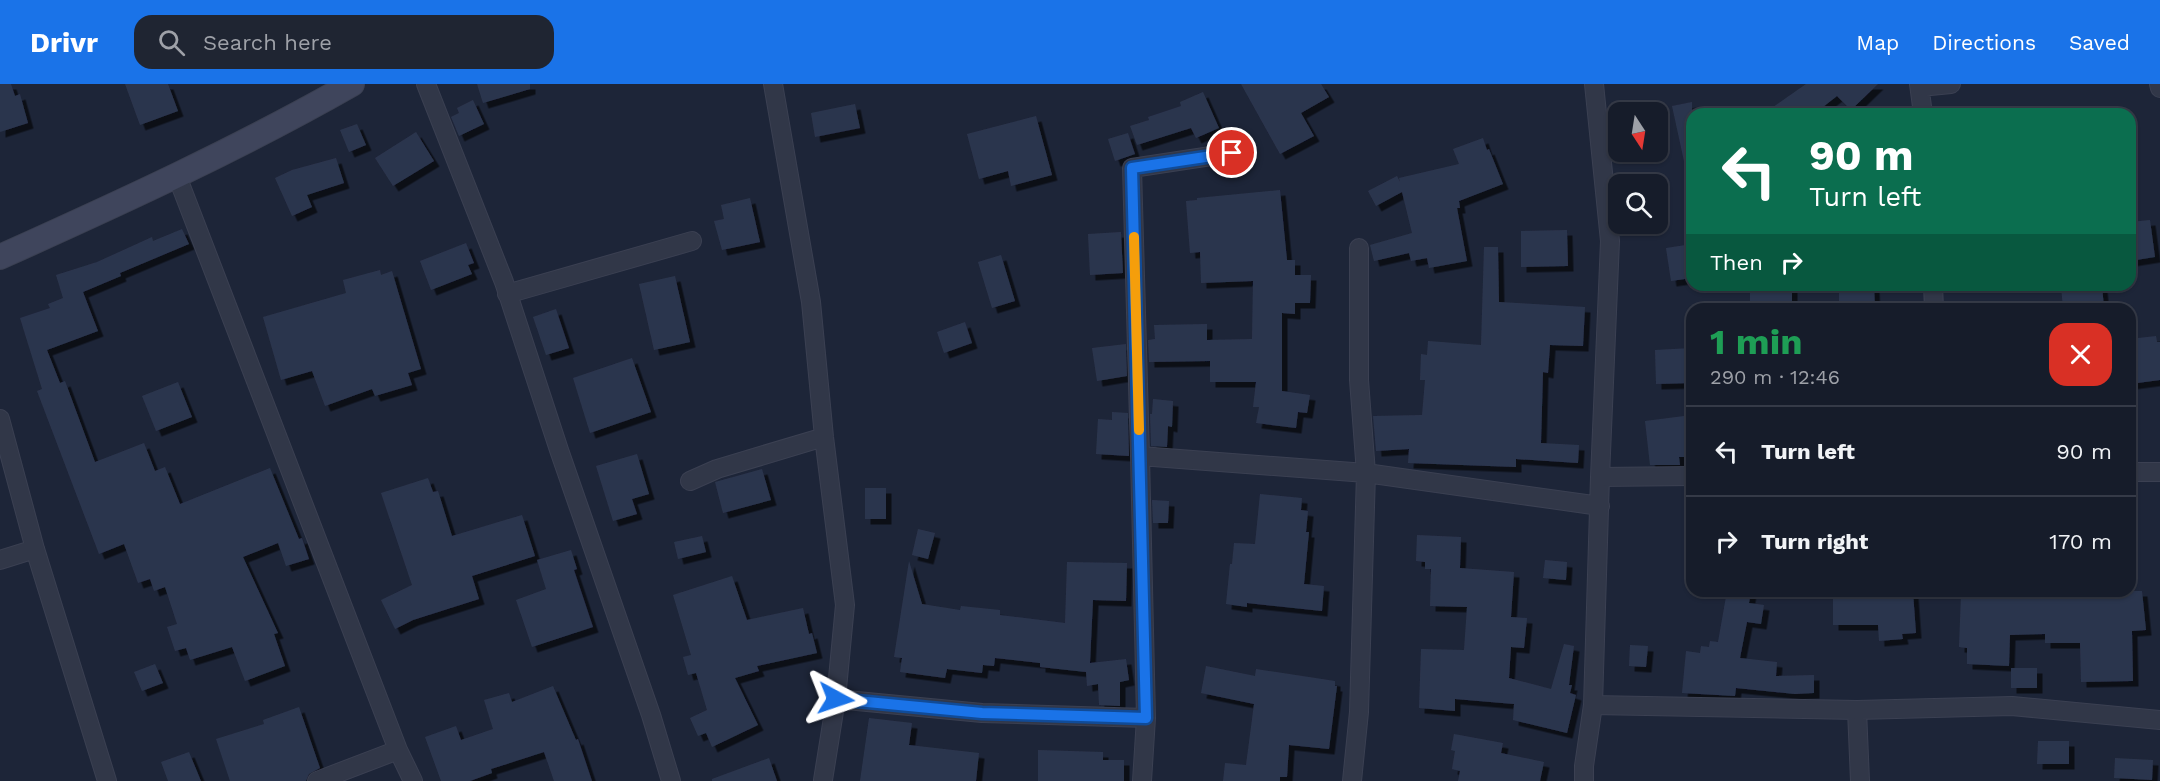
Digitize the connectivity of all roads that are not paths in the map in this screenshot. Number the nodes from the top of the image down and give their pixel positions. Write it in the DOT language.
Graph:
graph roads {
  1 [pos="352,84"];
  2 [pos="426,84"];
  3 [pos="773,84"];
  4 [pos="1594,84"];
  5 [pos="1951,84"];
  6 [pos="2159,84"];
  7 [pos="1920,86"];
  8 [pos="2160,88"];
  9 [pos="1922,108"];
  10 [pos="1232,153"];
  11 [pos="177,176"];
  12 [pos="692,241"];
  13 [pos="1359,248"];
  14 [pos="0,257"];
  15 [pos="507,294"];
  16 [pos="0,419"];
  17 [pos="824,437"];
  18 [pos="1140,456"];
  19 [pos="2136,472"];
  20 [pos="2160,472"];
  21 [pos="1366,473"];
  22 [pos="1686,476"];
  23 [pos="1600,477"];
  24 [pos="690,481"];
  25 [pos="1600,506"];
  26 [pos="35,549"];
  27 [pos="0,560"];
  28 [pos="836,699"];
  29 [pos="1593,705"];
  30 [pos="1857,710"];
  31 [pos="1146,718"];
  32 [pos="2160,720"];
  33 [pos="398,750"];
  34 [pos="823,780"];
  35 [pos="107,781"];
  36 [pos="317,781"];
  37 [pos="413,781"];
  38 [pos="671,781"];
  39 [pos="1142,781"];
  40 [pos="1352,781"];
  41 [pos="1584,781"];
  42 [pos="1860,781"];
  1 -- 11 [label="main road"];
  2 -- 15 [label="street"];
  3 -- 17 [label="street"];
  4 -- 23 [label="street"];
  5 -- 7 [label="street"];
  6 -- 8 [label="street"];
  7 -- 9 [label="street"];
  10 -- 18 [label="street"];
  11 -- 14 [label="main road"];
  11 -- 33 [label="street"];
  12 -- 15 [label="street"];
  13 -- 21 [label="street"];
  15 -- 38 [label="street"];
  16 -- 26 [label="street"];
  17 -- 24 [label="street"];
  17 -- 28 [label="street"];
  18 -- 21 [label="street"];
  18 -- 31 [label="street"];
  19 -- 20 [label="street"];
  21 -- 25 [label="street"];
  21 -- 40 [label="street"];
  22 -- 23 [label="street"];
  23 -- 25 [label="street"];
  25 -- 29 [label="street"];
  26 -- 27 [label="street"];
  26 -- 35 [label="street"];
  28 -- 31 [label="street"];
  28 -- 34 [label="street"];
  29 -- 30 [label="street"];
  29 -- 41 [label="street"];
  30 -- 32 [label="street"];
  30 -- 42 [label="street"];
  31 -- 39 [label="street"];
  33 -- 36 [label="street"];
  33 -- 37 [label="street"];
}
